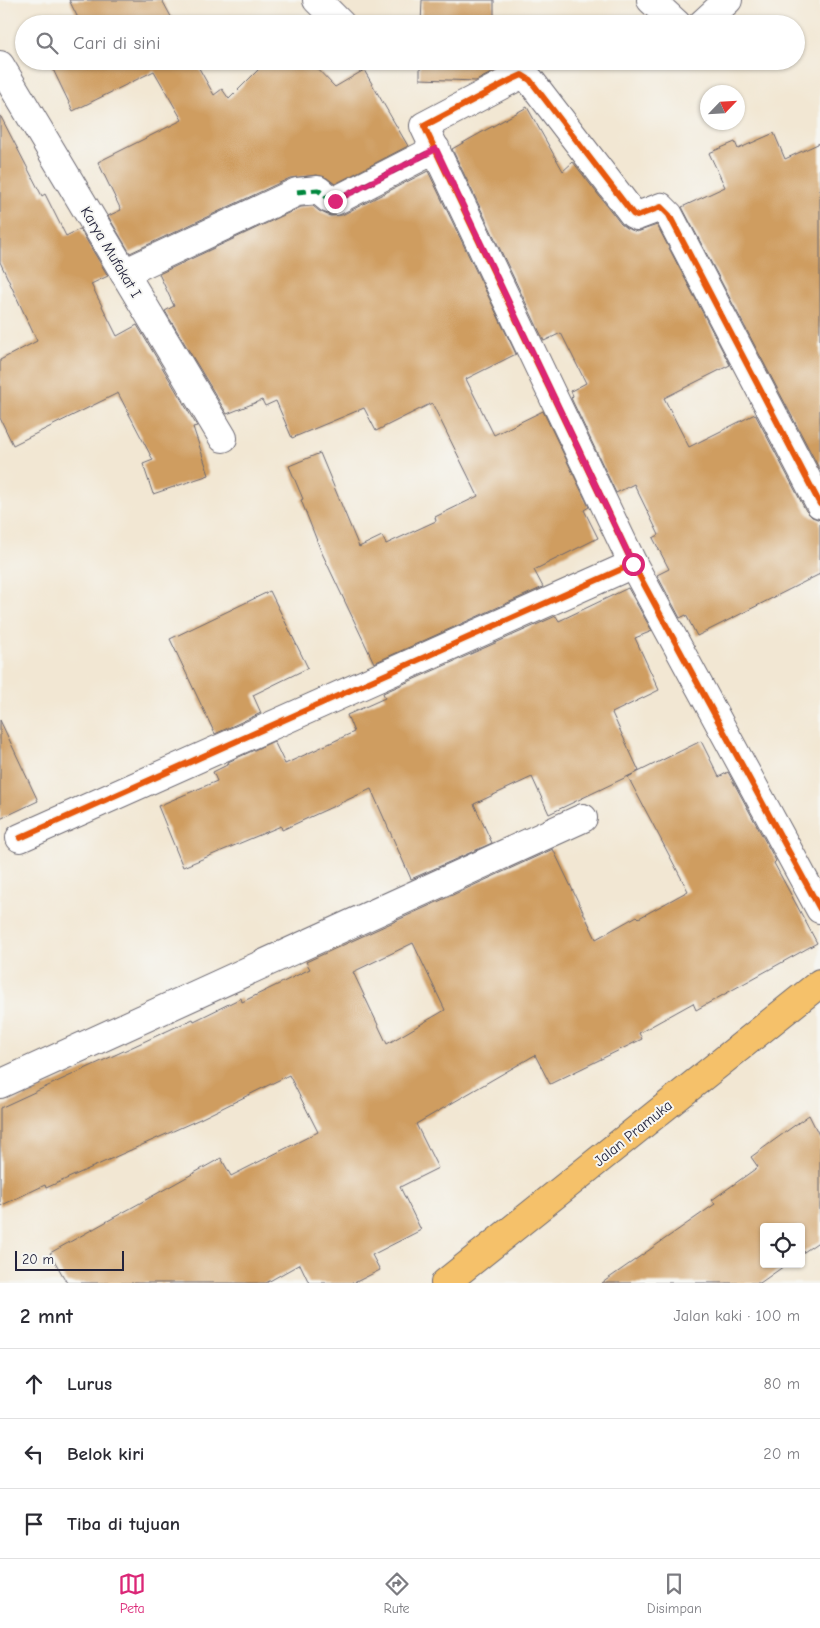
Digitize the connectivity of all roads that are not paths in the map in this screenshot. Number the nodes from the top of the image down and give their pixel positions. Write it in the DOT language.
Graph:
graph roads {
  1 [pos="317,0"];
  2 [pos="651,0"];
  3 [pos="728,0"];
  4 [pos="332,15"];
  5 [pos="667,15"];
  6 [pos="712,15"];
  7 [pos="0,65"];
  8 [pos="436,149"];
  9 [pos="124,273"];
  10 [pos="223,438"];
  11 [pos="820,504"];
  12 [pos="633,564"];
  13 [pos="583,818"];
  14 [pos="20,838"];
  15 [pos="820,909"];
  16 [pos="820,983"];
  17 [pos="0,1084"];
  18 [pos="445,1283"];
  1 -- 4 [label="street"];
  2 -- 5 [label="street"];
  3 -- 6 [label="street"];
  7 -- 9 [label="street, Karya Mufakat I"];
  8 -- 9 [label="street"];
  8 -- 11 [label="street"];
  8 -- 12 [label="street"];
  9 -- 10 [label="street, Karya Mufakat I"];
  12 -- 14 [label="street"];
  12 -- 15 [label="street"];
  13 -- 17 [label="street"];
  16 -- 18 [label="main road, Jalan Pramuka"];
}
